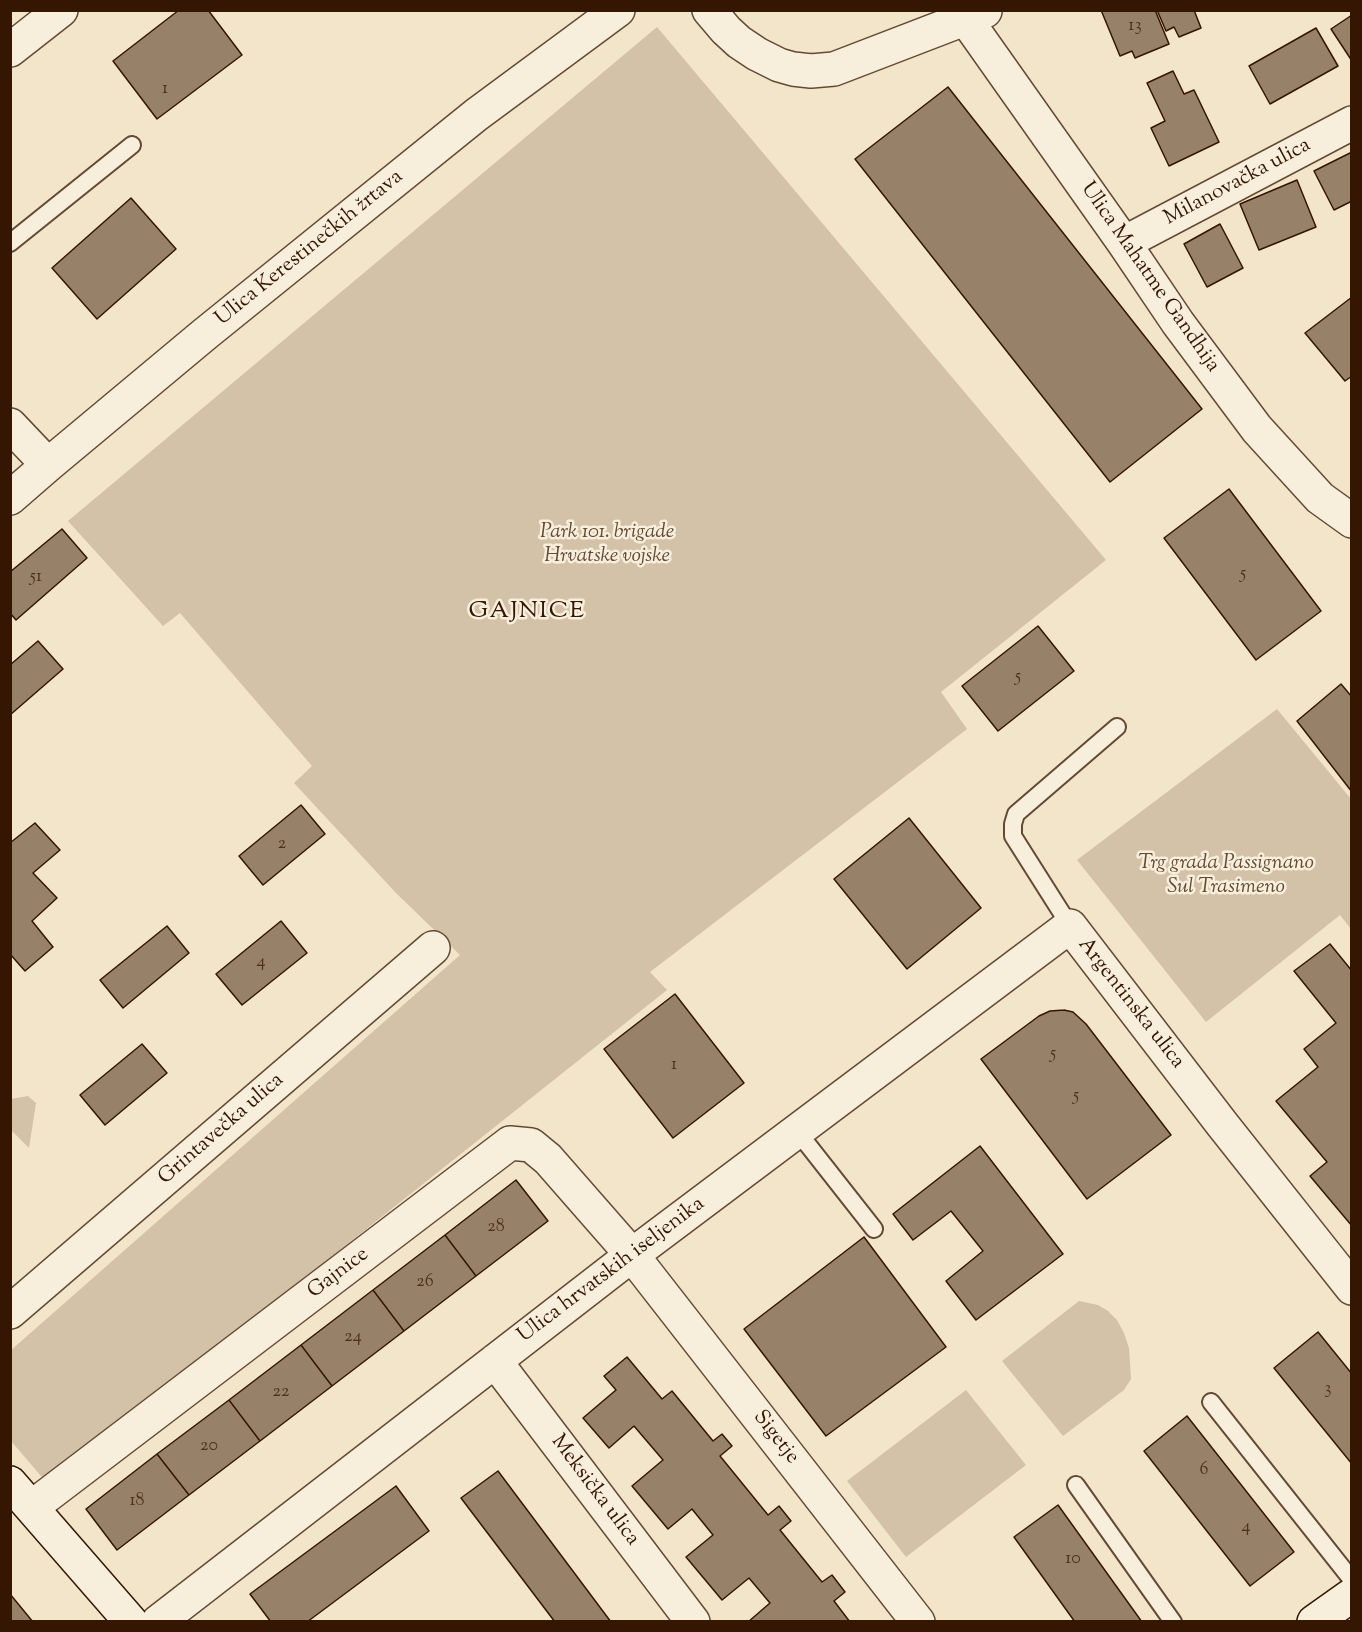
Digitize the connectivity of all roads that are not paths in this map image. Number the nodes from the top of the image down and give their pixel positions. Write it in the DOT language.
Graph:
graph roads {
  1 [pos="61,10"];
  2 [pos="618,10"];
  3 [pos="709,10"];
  4 [pos="975,14"];
  5 [pos="10,50"];
  6 [pos="1352,123"];
  7 [pos="132,146"];
  8 [pos="10,243"];
  9 [pos="1124,243"];
  10 [pos="10,425"];
  11 [pos="48,465"];
  12 [pos="10,498"];
  13 [pos="1352,521"];
  14 [pos="1117,727"];
  15 [pos="1070,926"];
  16 [pos="433,948"];
  17 [pos="798,1131"];
  18 [pos="874,1229"];
  19 [pos="632,1255"];
  20 [pos="1352,1288"];
  21 [pos="10,1312"];
  22 [pos="495,1361"];
  23 [pos="1211,1402"];
  24 [pos="10,1483"];
  25 [pos="1076,1485"];
  26 [pos="32,1507"];
  27 [pos="1352,1580"];
  28 [pos="1352,1595"];
  29 [pos="131,1622"];
  30 [pos="158,1622"];
  31 [pos="693,1622"];
  32 [pos="918,1622"];
  33 [pos="1173,1622"];
  34 [pos="1314,1622"];
  1 -- 5 [label="street"];
  2 -- 11 [label="street, Ulica Kerestinečkih žrtava"];
  3 -- 4 [label="street"];
  4 -- 9 [label="street, Ulica Mahatme Gandhija"];
  6 -- 9 [label="street, Milanovačka ulica"];
  7 -- 8 [label="lane"];
  9 -- 13 [label="street, Ulica Mahatme Gandhija"];
  10 -- 11 [label="street"];
  11 -- 12 [label="street, Ulica Kerestinečkih žrtava"];
  14 -- 15 [label="lane, Argentinska ulica"];
  15 -- 17 [label="street, Ulica hrvatskih iseljenika"];
  15 -- 20 [label="street, Argentinska ulica"];
  16 -- 21 [label="street, Grintavečka ulica"];
  17 -- 18 [label="lane"];
  17 -- 19 [label="street, Ulica hrvatskih iseljenika"];
  19 -- 22 [label="street, Ulica hrvatskih iseljenika"];
  19 -- 26 [label="street, Gajnice"];
  19 -- 32 [label="street, Sigetje"];
  22 -- 30 [label="street, Ulica hrvatskih iseljenika"];
  22 -- 31 [label="street, Meksička ulica"];
  23 -- 27 [label="lane"];
  24 -- 26 [label="street"];
  25 -- 33 [label="lane"];
  26 -- 29 [label="street"];
  28 -- 34 [label="street"];
}
